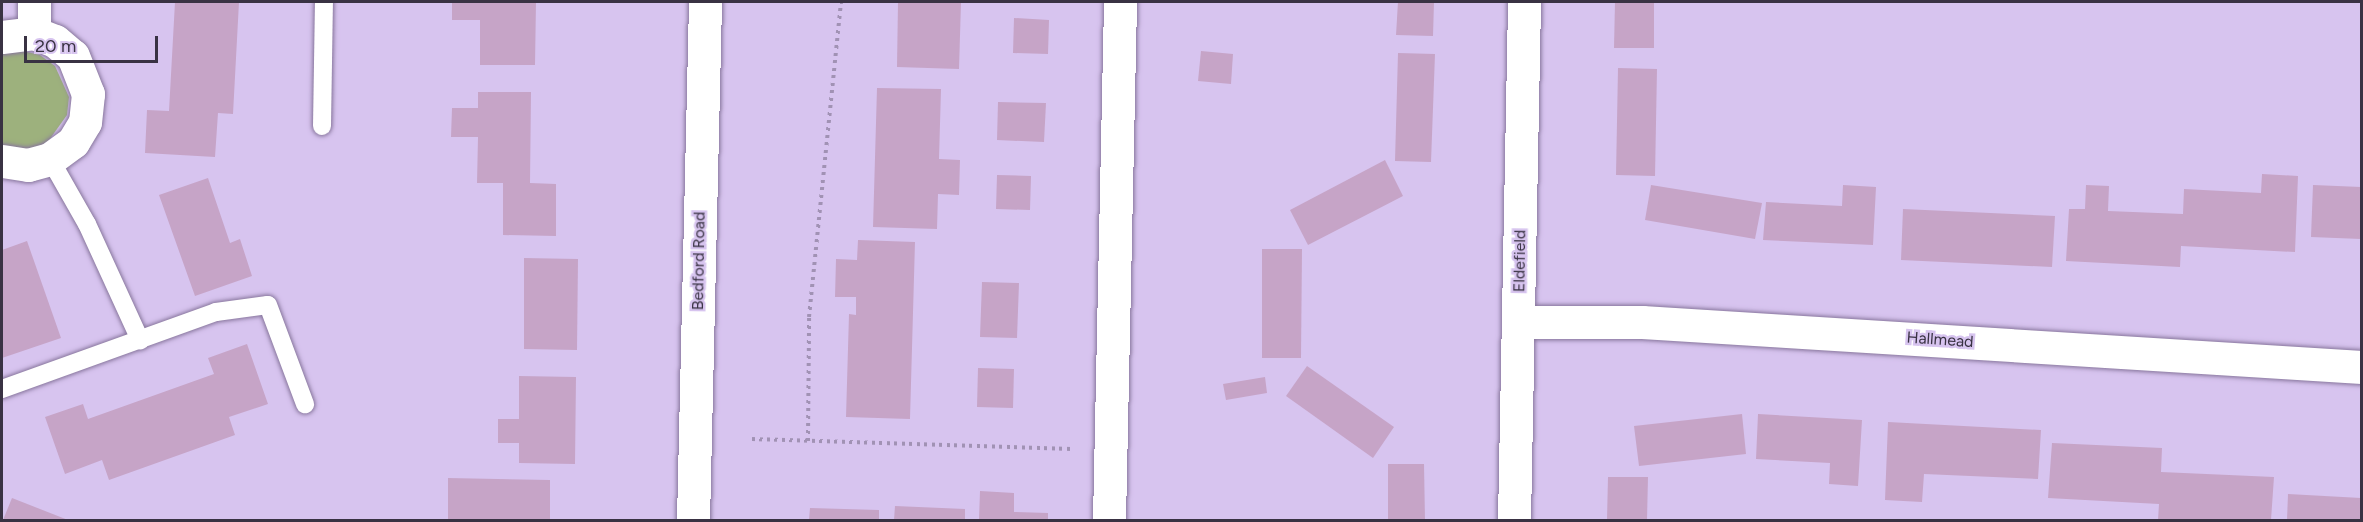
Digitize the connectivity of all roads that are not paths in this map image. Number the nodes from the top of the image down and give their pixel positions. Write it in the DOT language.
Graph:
graph roads {
  1 [pos="34,2"];
  2 [pos="324,2"];
  3 [pos="705,2"];
  4 [pos="1119,2"];
  5 [pos="1524,2"];
  6 [pos="34,33"];
  7 [pos="2,37"];
  8 [pos="322,126"];
  9 [pos="50,159"];
  10 [pos="2,161"];
  11 [pos="1519,322"];
  12 [pos="140,340"];
  13 [pos="2361,367"];
  14 [pos="2,389"];
  15 [pos="305,404"];
  16 [pos="693,520"];
  17 [pos="1109,520"];
  18 [pos="1514,520"];
  1 -- 6 [label="street"];
  2 -- 8 [label="lane"];
  3 -- 16 [label="street, Bedford Road"];
  4 -- 17 [label="street"];
  5 -- 11 [label="street, Eldefield"];
  6 -- 7 [label="street"];
  6 -- 9 [label="street"];
  9 -- 10 [label="street"];
  9 -- 12 [label="lane"];
  11 -- 13 [label="street, Hallmead"];
  11 -- 18 [label="street, Eldefield"];
  12 -- 14 [label="lane"];
  12 -- 15 [label="lane"];
}
